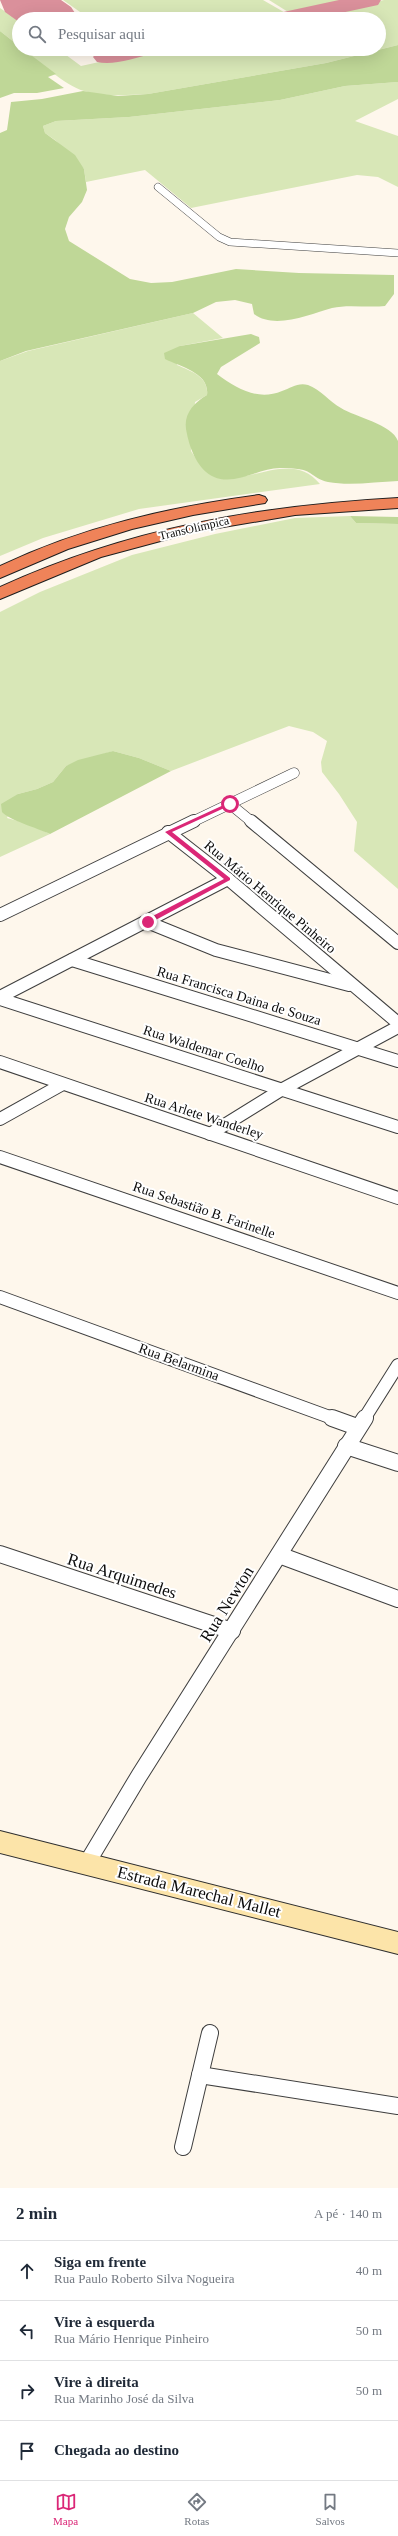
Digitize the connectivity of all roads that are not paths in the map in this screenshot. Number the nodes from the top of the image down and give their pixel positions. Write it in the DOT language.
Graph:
graph roads {
  1 [pos="158,187"];
  2 [pos="398,253"];
  3 [pos="398,489"];
  4 [pos="398,504"];
  5 [pos="0,572"];
  6 [pos="0,594"];
  7 [pos="294,773"];
  8 [pos="230,804"];
  9 [pos="168,832"];
  10 [pos="228,879"];
  11 [pos="0,915"];
  12 [pos="148,922"];
  13 [pos="398,943"];
  14 [pos="72,960"];
  15 [pos="353,986"];
  16 [pos="0,998"];
  17 [pos="398,1023"];
  18 [pos="398,1027"];
  19 [pos="357,1048"];
  20 [pos="398,1061"];
  21 [pos="0,1062"];
  22 [pos="61,1085"];
  23 [pos="282,1090"];
  24 [pos="0,1119"];
  25 [pos="398,1127"];
  26 [pos="210,1134"];
  27 [pos="0,1156"];
  28 [pos="398,1198"];
  29 [pos="398,1293"];
  30 [pos="0,1297"];
  31 [pos="398,1365"];
  32 [pos="357,1427"];
  33 [pos="346,1446"];
  34 [pos="398,1463"];
  35 [pos="0,1554"];
  36 [pos="278,1555"];
  37 [pos="398,1599"];
  38 [pos="232,1631"];
  39 [pos="0,1842"];
  40 [pos="87,1863"];
  41 [pos="398,1943"];
  42 [pos="210,2034"];
  43 [pos="200,2075"];
  44 [pos="398,2106"];
  45 [pos="183,2147"];
  1 -- 2 [label="street"];
  3 -- 5 [label="highway, TransOlímpica"];
  4 -- 6 [label="highway, TransOlímpica"];
  7 -- 8 [label="street"];
  8 -- 9 [label="street"];
  8 -- 13 [label="street"];
  9 -- 10 [label="street, Rua Mário Henrique Pinheiro"];
  9 -- 11 [label="street"];
  10 -- 12 [label="street"];
  10 -- 15 [label="street, Rua Mário Henrique Pinheiro"];
  12 -- 14 [label="street"];
  12 -- 15 [label="street, Rua Mário Henrique Pinheiro"];
  14 -- 16 [label="street"];
  14 -- 19 [label="street, Rua Francisca Daina de Souza"];
  15 -- 17 [label="street, Rua Mário Henrique Pinheiro"];
  16 -- 23 [label="street, Rua Waldemar Coelho"];
  18 -- 19 [label="street"];
  19 -- 20 [label="street, Rua Francisca Daina de Souza"];
  19 -- 23 [label="street"];
  21 -- 22 [label="street, Rua Arlete Wanderley"];
  22 -- 24 [label="street"];
  22 -- 26 [label="street, Rua Arlete Wanderley"];
  23 -- 25 [label="street, Rua Waldemar Coelho"];
  23 -- 26 [label="street"];
  26 -- 28 [label="street, Rua Arlete Wanderley"];
  27 -- 29 [label="street, Rua Sebastião B. Farinelle"];
  30 -- 32 [label="street, Rua Belarmina"];
  31 -- 32 [label="street, Rua Newton"];
  32 -- 33 [label="street, Rua Newton"];
  33 -- 34 [label="street"];
  33 -- 36 [label="street, Rua Newton"];
  35 -- 38 [label="street, Rua Arquimedes"];
  36 -- 37 [label="street"];
  36 -- 38 [label="street, Rua Newton"];
  38 -- 40 [label="street, Rua Newton"];
  39 -- 40 [label="street, Estrada Marechal Mallet"];
  40 -- 41 [label="street, Estrada Marechal Mallet"];
  42 -- 43 [label="street"];
  43 -- 44 [label="street"];
  43 -- 45 [label="street"];
}
